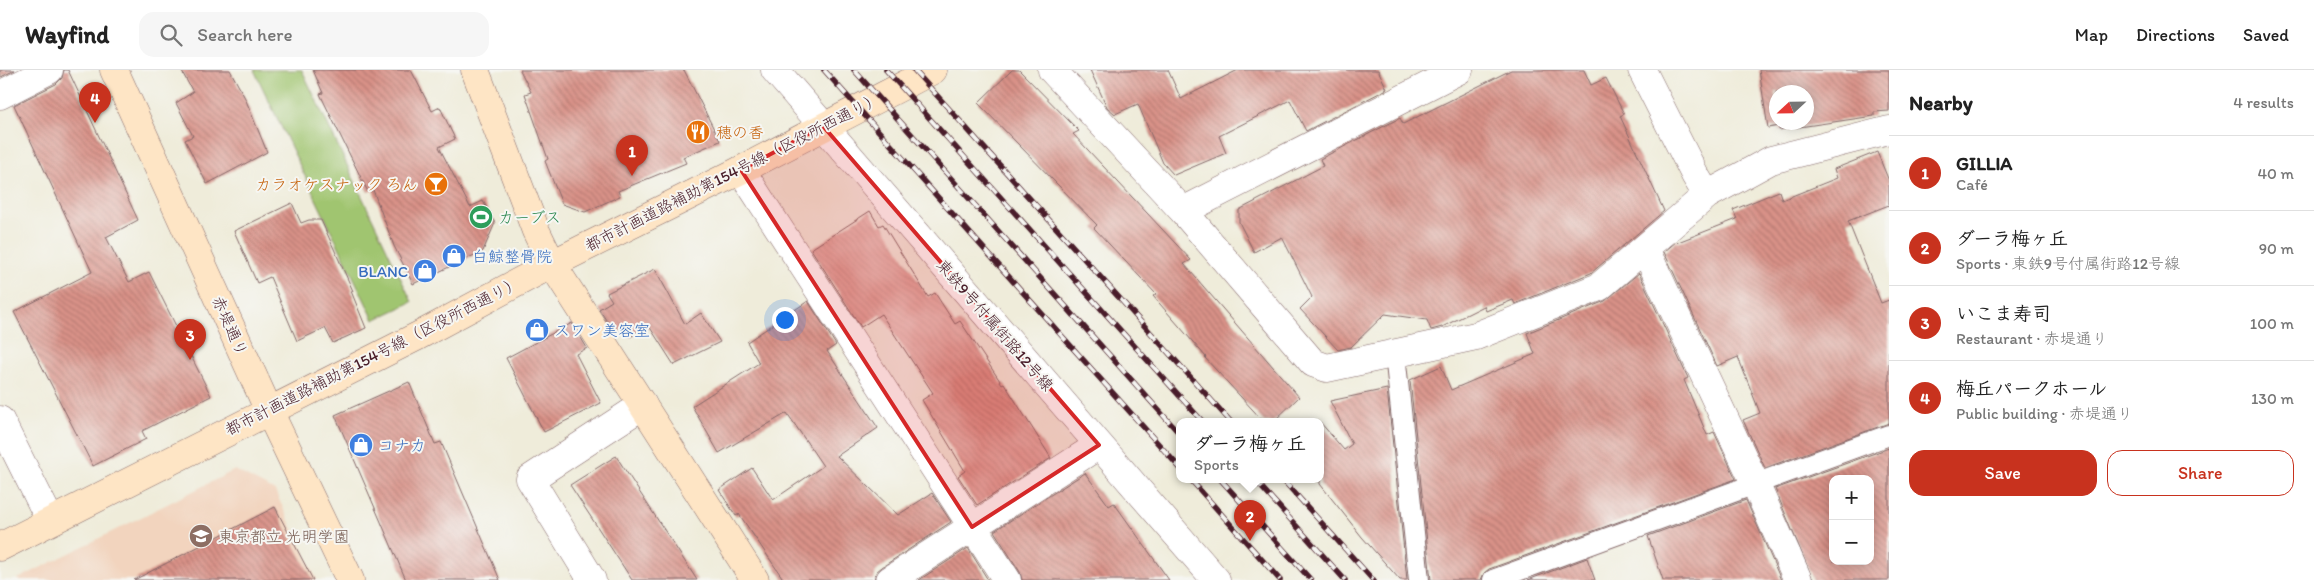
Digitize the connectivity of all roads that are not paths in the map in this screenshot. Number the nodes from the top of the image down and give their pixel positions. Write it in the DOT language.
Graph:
graph roads {
  1 [pos="49,70"];
  2 [pos="114,70"];
  3 [pos="475,70"];
  4 [pos="775,70"];
  5 [pos="932,70"];
  6 [pos="1052,70"];
  7 [pos="1459,70"];
  8 [pos="1642,70"];
  9 [pos="0,95"];
  10 [pos="823,126"];
  11 [pos="1889,130"];
  12 [pos="741,170"];
  13 [pos="1707,195"];
  14 [pos="1184,211"];
  15 [pos="1645,249"];
  16 [pos="552,264"];
  17 [pos="1395,354"];
  18 [pos="643,405"];
  19 [pos="269,410"];
  20 [pos="0,420"];
  21 [pos="1889,434"];
  22 [pos="1099,445"];
  23 [pos="1756,482"];
  24 [pos="50,520"];
  25 [pos="972,526"];
  26 [pos="0,547"];
  27 [pos="350,580"];
  28 [pos="592,580"];
  29 [pos="755,580"];
  30 [pos="890,580"];
  31 [pos="1007,580"];
  32 [pos="1216,580"];
  33 [pos="1419,580"];
  34 [pos="1493,580"];
  35 [pos="1798,580"];
  1 -- 9 [label="street"];
  2 -- 19 [label="street, 赤堤通り"];
  3 -- 16 [label="street"];
  4 -- 10 [label="street, 東鉄9号付属街路12号線"];
  5 -- 10 [label="street, 都市計画道路補助第154号線（区役所西通り）"];
  6 -- 14 [label="street"];
  7 -- 14 [label="street"];
  8 -- 13 [label="street"];
  10 -- 12 [label="street, 都市計画道路補助第154号線（区役所西通り）"];
  10 -- 22 [label="street, 東鉄9号付属街路12号線"];
  11 -- 13 [label="street"];
  12 -- 16 [label="street, 都市計画道路補助第154号線（区役所西通り）"];
  12 -- 25 [label="street"];
  13 -- 15 [label="street"];
  14 -- 17 [label="street"];
  15 -- 17 [label="street"];
  15 -- 23 [label="street"];
  16 -- 18 [label="street"];
  16 -- 19 [label="street, 都市計画道路補助第154号線（区役所西通り）"];
  17 -- 33 [label="lane"];
  18 -- 28 [label="street"];
  18 -- 29 [label="street"];
  19 -- 24 [label="street, 都市計画道路補助第154号線（区役所西通り）"];
  19 -- 27 [label="street, 赤堤通り"];
  20 -- 24 [label="street"];
  21 -- 23 [label="lane"];
  22 -- 25 [label="street"];
  22 -- 32 [label="street, 東鉄9号付属街路12号線"];
  23 -- 34 [label="lane"];
  23 -- 35 [label="street"];
  24 -- 26 [label="street, 都市計画道路補助第154号線（区役所西通り）"];
  25 -- 30 [label="street"];
  25 -- 31 [label="street"];
}
